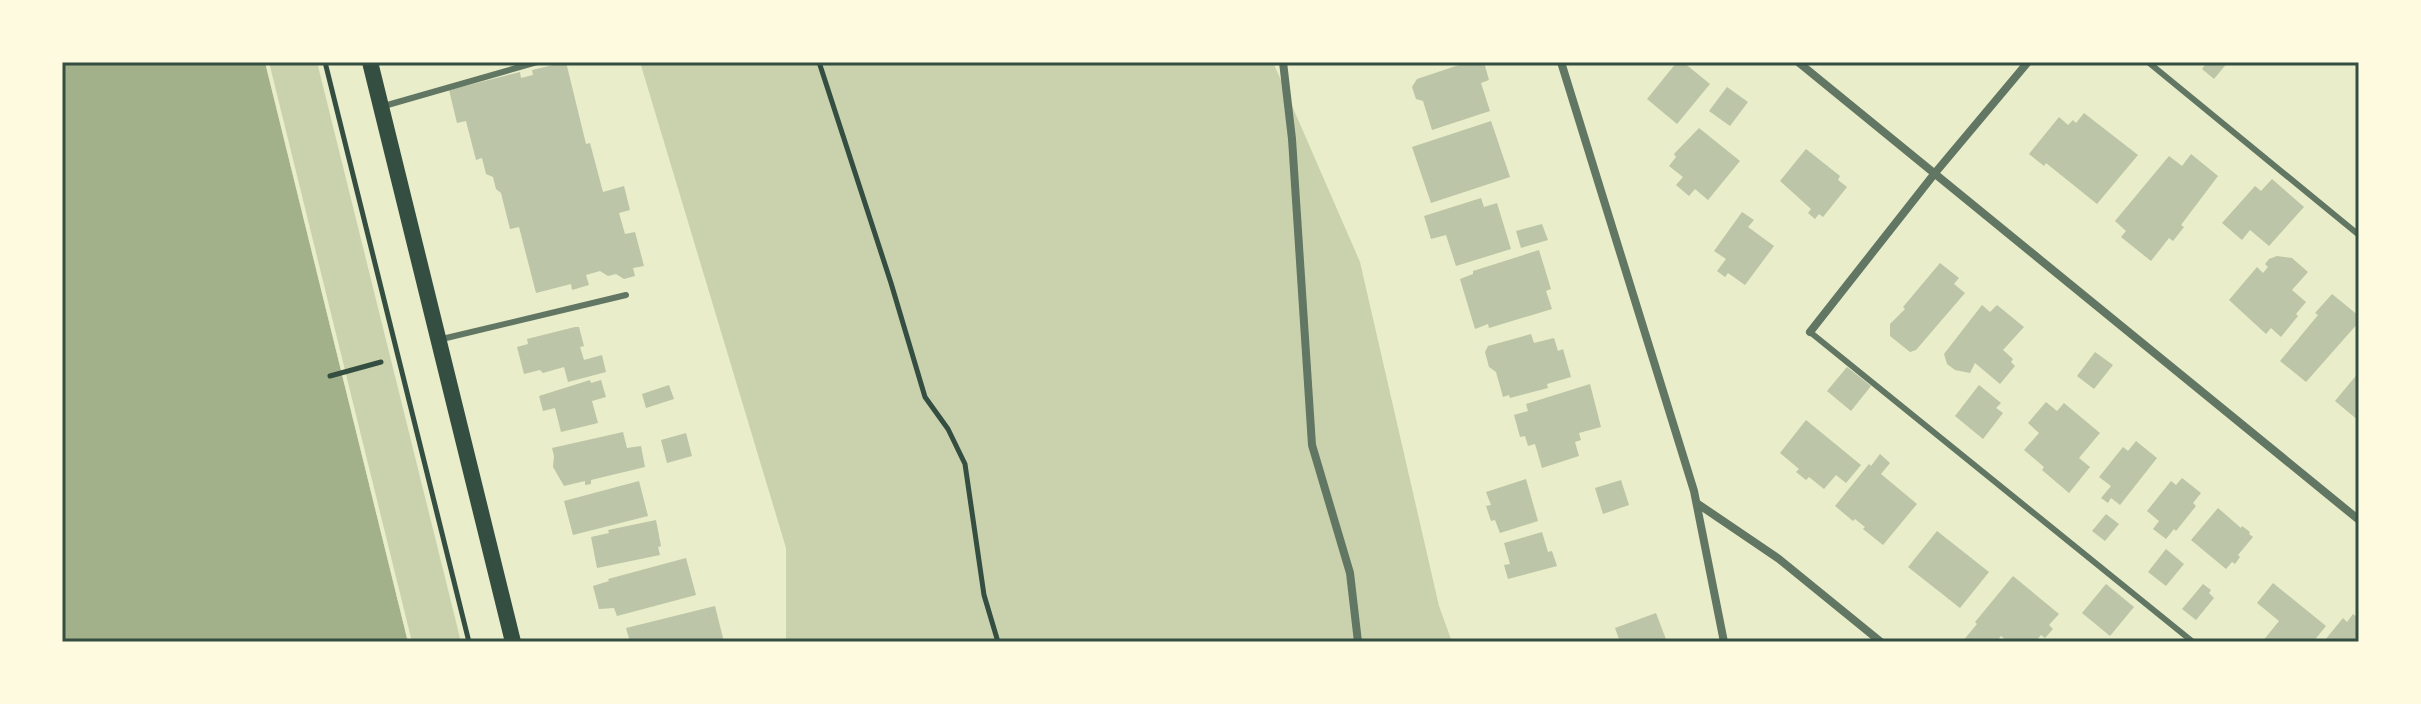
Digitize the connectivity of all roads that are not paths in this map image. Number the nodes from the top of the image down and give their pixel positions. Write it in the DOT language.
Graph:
graph roads {
  1 [pos="370,62"];
  2 [pos="537,62"];
  3 [pos="1283,62"];
  4 [pos="1561,62"];
  5 [pos="1798,62"];
  6 [pos="2028,62"];
  7 [pos="2148,62"];
  8 [pos="381,107"];
  9 [pos="1935,173"];
  10 [pos="2359,235"];
  11 [pos="626,295"];
  12 [pos="1810,332"];
  13 [pos="439,340"];
  14 [pos="1698,504"];
  15 [pos="2359,520"];
  16 [pos="513,642"];
  17 [pos="1358,642"];
  18 [pos="1724,642"];
  19 [pos="1881,642"];
  20 [pos="2193,642"];
  1 -- 8 [label="main road"];
  2 -- 8 [label="lane"];
  3 -- 17 [label="street"];
  4 -- 14 [label="street"];
  5 -- 9 [label="street"];
  6 -- 9 [label="street"];
  7 -- 10 [label="lane"];
  8 -- 13 [label="main road"];
  9 -- 12 [label="street"];
  9 -- 15 [label="street"];
  11 -- 13 [label="lane"];
  12 -- 20 [label="lane"];
  13 -- 16 [label="main road"];
  14 -- 18 [label="street"];
  14 -- 19 [label="street"];
}
